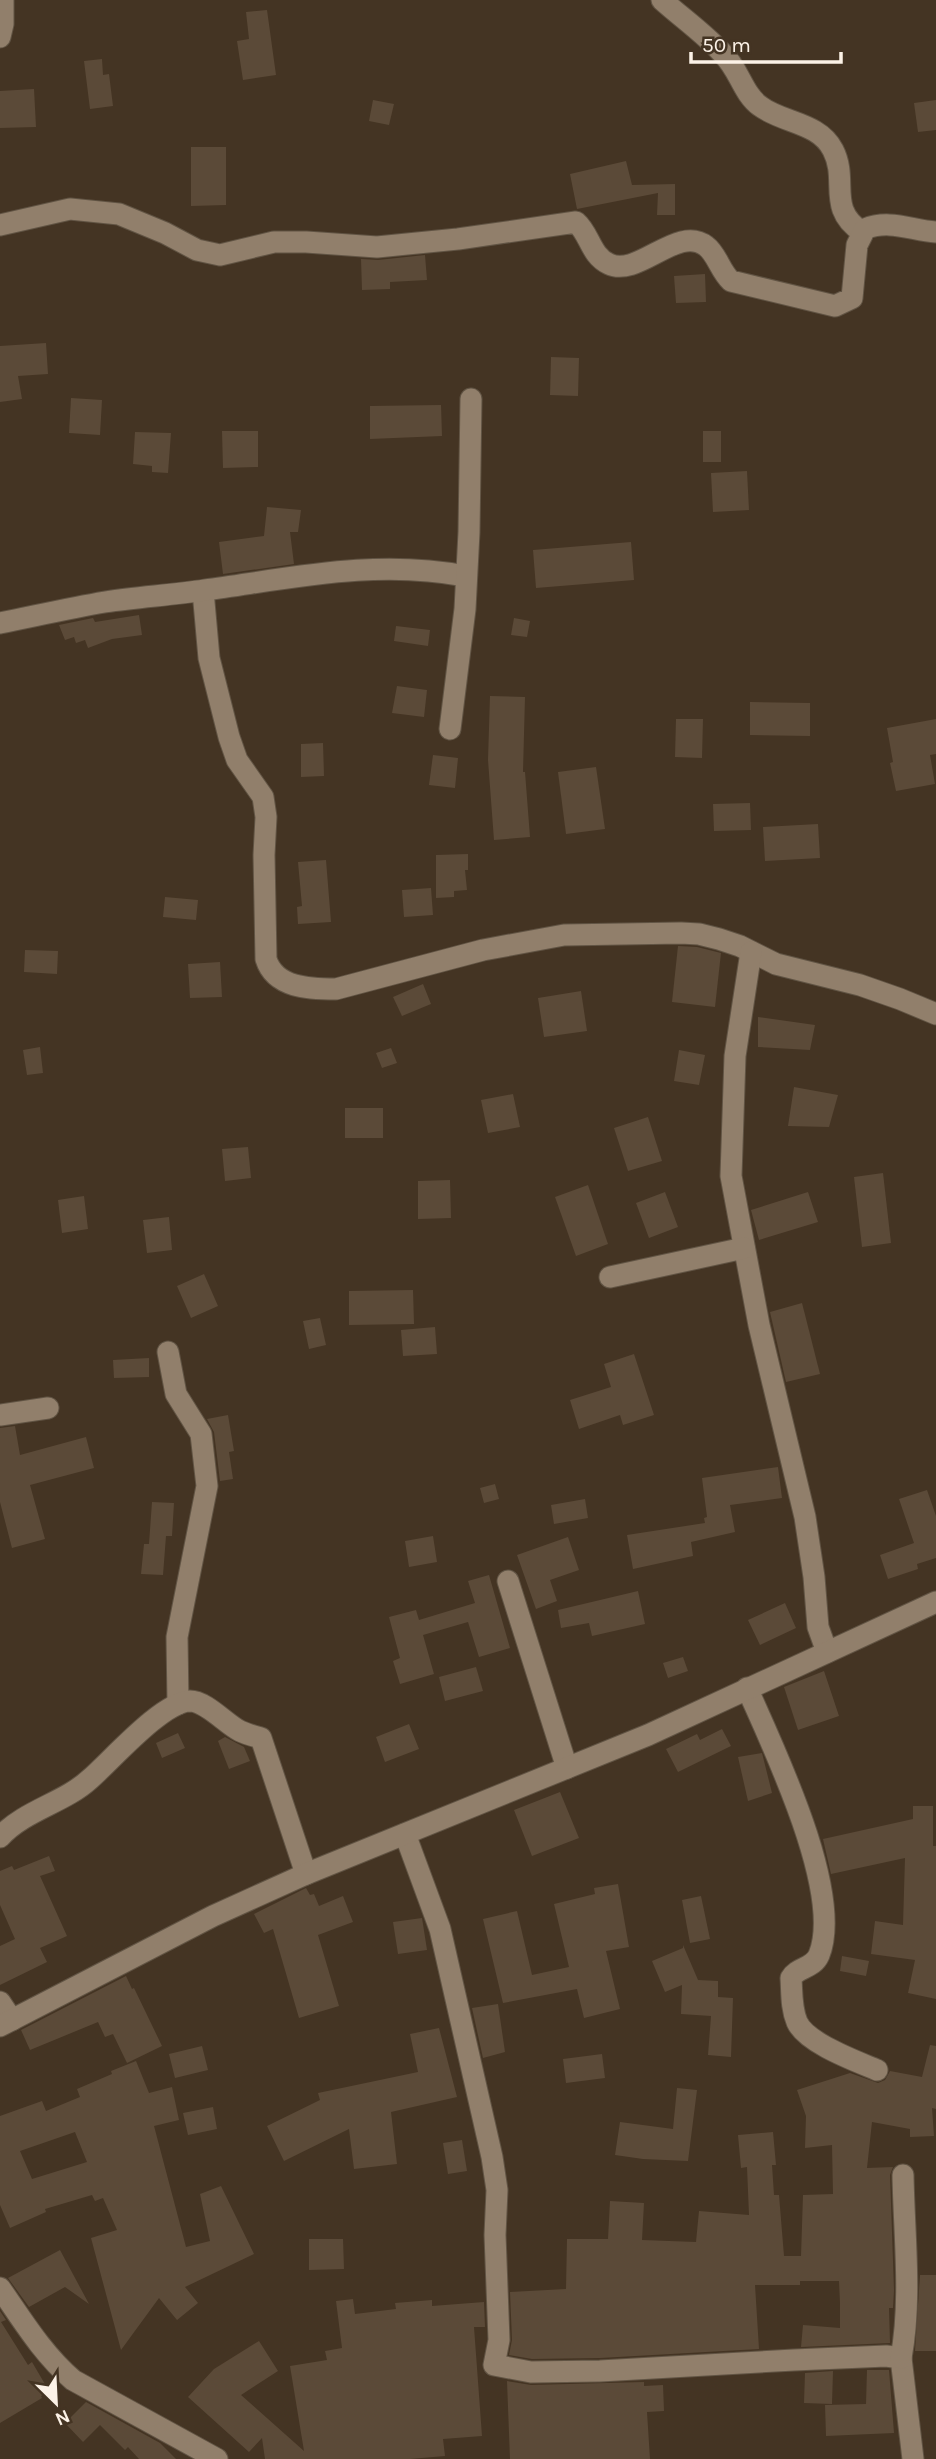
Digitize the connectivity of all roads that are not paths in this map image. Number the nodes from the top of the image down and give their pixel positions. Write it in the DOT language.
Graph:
graph roads {
  1 [pos="3,0"];
  2 [pos="662,0"];
  3 [pos="0,37"];
  4 [pos="0,225"];
  5 [pos="862,232"];
  6 [pos="936,232"];
  7 [pos="471,399"];
  8 [pos="465,576"];
  9 [pos="203,591"];
  10 [pos="0,623"];
  11 [pos="450,729"];
  12 [pos="751,952"];
  13 [pos="936,1014"];
  14 [pos="744,1248"];
  15 [pos="610,1277"];
  16 [pos="169,1352"];
  17 [pos="48,1408"];
  18 [pos="0,1415"];
  19 [pos="508,1581"];
  20 [pos="936,1602"];
  21 [pos="827,1652"];
  22 [pos="747,1688"];
  23 [pos="178,1704"];
  24 [pos="567,1768"];
  25 [pos="405,1833"];
  26 [pos="0,1837"];
  27 [pos="306,1874"];
  28 [pos="0,2002"];
  29 [pos="6,2023"];
  30 [pos="877,2070"];
  31 [pos="903,2175"];
  32 [pos="0,2288"];
  33 [pos="901,2358"];
  34 [pos="217,2459"];
  35 [pos="914,2459"];
  1 -- 3 [label="street"];
  2 -- 5 [label="street"];
  4 -- 5 [label="street"];
  5 -- 6 [label="street"];
  7 -- 8 [label="street"];
  8 -- 9 [label="street"];
  8 -- 11 [label="street"];
  9 -- 10 [label="street"];
  9 -- 12 [label="street"];
  12 -- 13 [label="street"];
  12 -- 14 [label="street"];
  14 -- 15 [label="street"];
  14 -- 21 [label="street"];
  16 -- 23 [label="street"];
  17 -- 18 [label="street"];
  19 -- 24 [label="street"];
  20 -- 21 [label="street"];
  21 -- 22 [label="street"];
  22 -- 24 [label="street"];
  22 -- 30 [label="street"];
  23 -- 26 [label="street"];
  23 -- 27 [label="street"];
  24 -- 25 [label="street"];
  25 -- 27 [label="street"];
  25 -- 33 [label="street"];
  27 -- 29 [label="street"];
  28 -- 29 [label="street"];
  31 -- 33 [label="street"];
  32 -- 34 [label="street"];
  33 -- 35 [label="street"];
}
